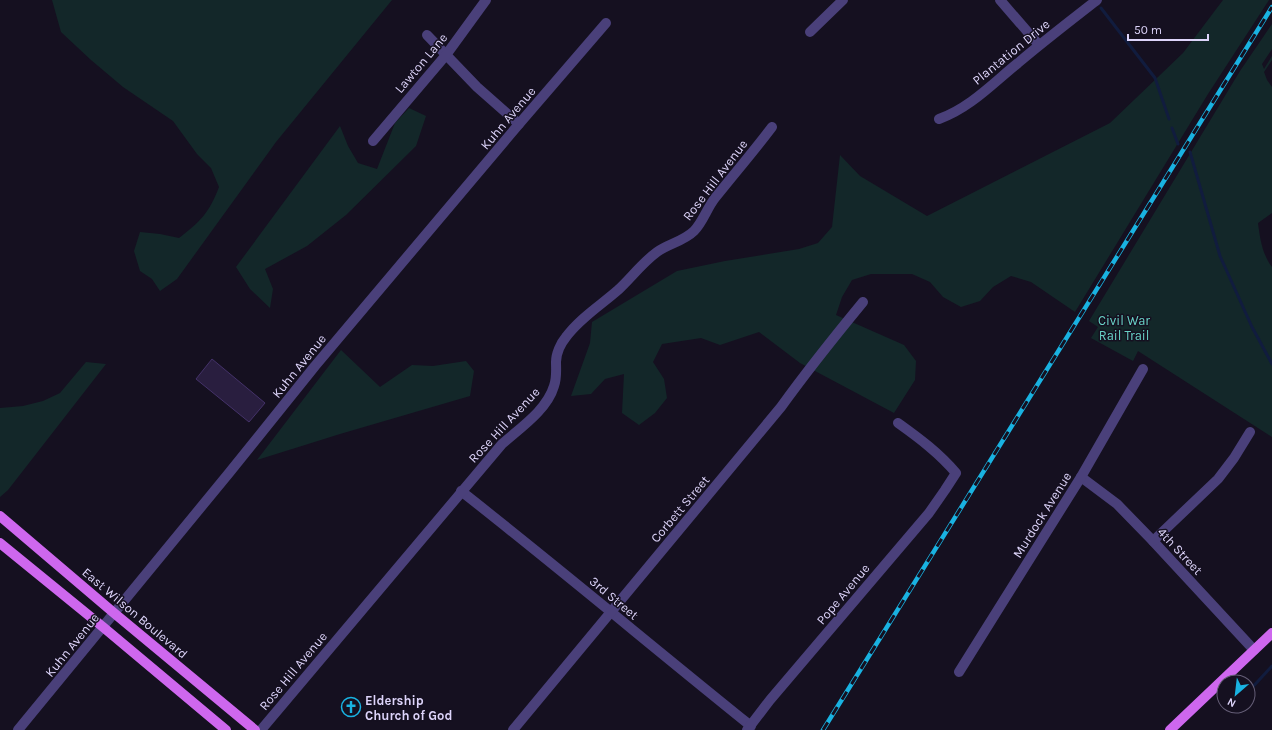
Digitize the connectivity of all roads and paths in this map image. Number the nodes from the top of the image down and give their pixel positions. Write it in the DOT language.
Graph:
graph roads {
  1 [pos="486,0"];
  2 [pos="844,0"];
  3 [pos="1000,0"];
  4 [pos="1097,0"];
  5 [pos="606,23"];
  6 [pos="810,32"];
  7 [pos="427,35"];
  8 [pos="1039,45"];
  9 [pos="446,55"];
  10 [pos="939,119"];
  11 [pos="519,124"];
  12 [pos="772,127"];
  13 [pos="372,141"];
  14 [pos="863,302"];
  15 [pos="1143,369"];
  16 [pos="898,423"];
  17 [pos="1250,432"];
  18 [pos="1081,477"];
  19 [pos="461,491"];
  20 [pos="0,516"];
  21 [pos="1153,541"];
  22 [pos="0,543"];
  23 [pos="611,612"];
  24 [pos="114,613"];
  25 [pos="103,627"];
  26 [pos="1272,633"];
  27 [pos="1254,650"];
  28 [pos="959,672"];
  29 [pos="749,728"];
  30 [pos="18,730"];
  31 [pos="226,730"];
  32 [pos="255,730"];
  33 [pos="261,730"];
  34 [pos="513,730"];
  35 [pos="1170,730"];
  1 -- 9 [label="street, Lawton Lane"];
  2 -- 6 [label="street"];
  3 -- 8 [label="street"];
  4 -- 8 [label="street, Plantation Drive"];
  5 -- 11 [label="street, Kuhn Avenue"];
  7 -- 9 [label="street"];
  8 -- 10 [label="street, Plantation Drive"];
  9 -- 11 [label="street"];
  9 -- 13 [label="street, Lawton Lane"];
  11 -- 24 [label="street, Kuhn Avenue"];
  12 -- 19 [label="street, Rose Hill Avenue"];
  14 -- 23 [label="street, Corbett Street"];
  15 -- 18 [label="street, Murdock Avenue"];
  16 -- 29 [label="street, Pope Avenue"];
  17 -- 21 [label="street"];
  18 -- 21 [label="street, 4th Street"];
  18 -- 28 [label="street, Murdock Avenue"];
  19 -- 23 [label="street, 3rd Street"];
  19 -- 33 [label="street, Rose Hill Avenue"];
  20 -- 24 [label="main road, East Wilson Boulevard"];
  21 -- 27 [label="street, 4th Street"];
  22 -- 25 [label="main road"];
  23 -- 29 [label="street, 3rd Street"];
  23 -- 34 [label="street, Corbett Street"];
  24 -- 25 [label="street, Kuhn Avenue"];
  24 -- 32 [label="main road, East Wilson Boulevard"];
  25 -- 30 [label="street, Kuhn Avenue"];
  25 -- 31 [label="main road"];
  26 -- 27 [label="main road"];
  27 -- 35 [label="main road"];
}
